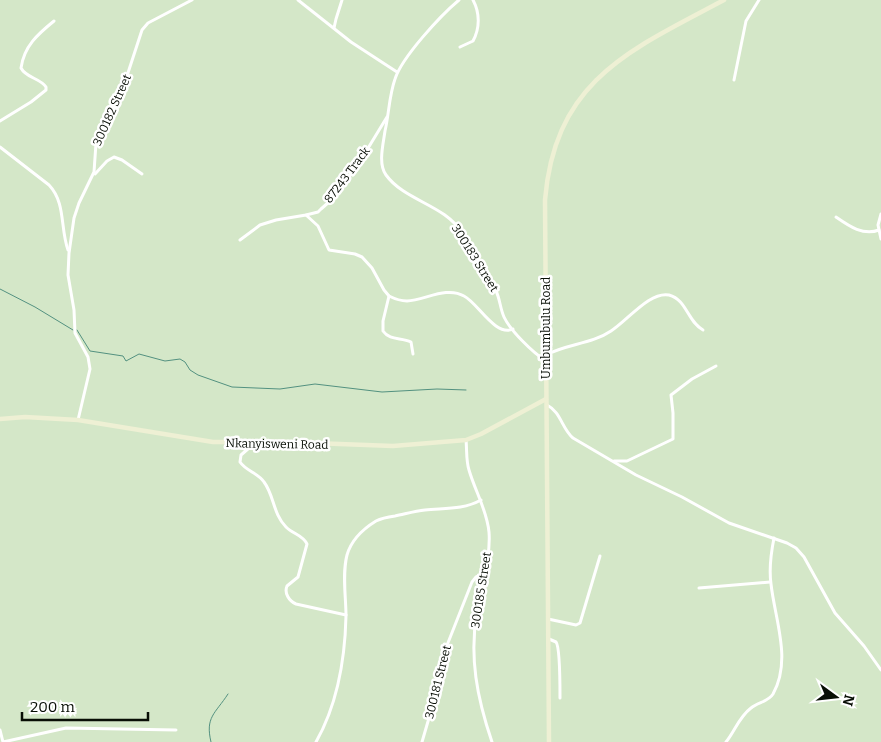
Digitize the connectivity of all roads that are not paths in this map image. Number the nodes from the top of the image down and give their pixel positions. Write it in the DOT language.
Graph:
graph roads {
  1 [pos="192,0"];
  2 [pos="298,0"];
  3 [pos="342,0"];
  4 [pos="459,0"];
  5 [pos="472,0"];
  6 [pos="724,0"];
  7 [pos="759,0"];
  8 [pos="54,21"];
  9 [pos="334,29"];
  10 [pos="460,47"];
  11 [pos="397,72"];
  12 [pos="734,80"];
  13 [pos="388,116"];
  14 [pos="0,121"];
  15 [pos="0,147"];
  16 [pos="142,174"];
  17 [pos="93,176"];
  18 [pos="881,214"];
  19 [pos="306,215"];
  20 [pos="836,217"];
  21 [pos="879,230"];
  22 [pos="881,239"];
  23 [pos="240,240"];
  24 [pos="69,253"];
  25 [pos="389,296"];
  26 [pos="512,328"];
  27 [pos="703,330"];
  28 [pos="413,354"];
  29 [pos="545,358"];
  30 [pos="716,366"];
  31 [pos="546,399"];
  32 [pos="546,405"];
  33 [pos="0,419"];
  34 [pos="78,420"];
  35 [pos="466,440"];
  36 [pos="252,442"];
  37 [pos="613,461"];
  38 [pos="480,500"];
  39 [pos="774,538"];
  40 [pos="600,556"];
  41 [pos="484,574"];
  42 [pos="770,582"];
  43 [pos="699,588"];
  44 [pos="346,615"];
  45 [pos="548,619"];
  46 [pos="548,640"];
  47 [pos="881,670"];
  48 [pos="560,698"];
  49 [pos="0,730"];
  50 [pos="176,730"];
  51 [pos="3,742"];
  52 [pos="316,742"];
  53 [pos="422,742"];
  54 [pos="492,742"];
  55 [pos="549,742"];
  56 [pos="726,742"];
  1 -- 17 [label="street, 300182 Street"];
  2 -- 9 [label="street"];
  3 -- 9 [label="street"];
  4 -- 11 [label="street"];
  5 -- 10 [label="street"];
  6 -- 29 [label="main road, Umbumbulu Road"];
  7 -- 12 [label="street"];
  8 -- 14 [label="street"];
  9 -- 11 [label="street"];
  11 -- 13 [label="street, 300183 Street"];
  13 -- 19 [label="street, 87243 Track"];
  13 -- 26 [label="street, 300183 Street"];
  15 -- 24 [label="street"];
  16 -- 17 [label="street"];
  17 -- 24 [label="street, 300182 Street"];
  18 -- 21 [label="street"];
  19 -- 23 [label="street, 87243 Track"];
  19 -- 25 [label="street"];
  20 -- 21 [label="street"];
  21 -- 22 [label="street"];
  24 -- 34 [label="street, 300182 Street"];
  25 -- 26 [label="street"];
  25 -- 28 [label="street"];
  26 -- 29 [label="street"];
  27 -- 29 [label="street"];
  29 -- 31 [label="main road, Umbumbulu Road"];
  30 -- 37 [label="street"];
  31 -- 32 [label="main road, Umbumbulu Road"];
  31 -- 35 [label="main road, Nkanyisweni Road"];
  32 -- 37 [label="street"];
  32 -- 45 [label="main road, Umbumbulu Road"];
  33 -- 34 [label="main road, Nkanyisweni Road"];
  34 -- 36 [label="main road, Nkanyisweni Road"];
  35 -- 36 [label="main road, Nkanyisweni Road"];
  35 -- 38 [label="street, 300185 Street"];
  36 -- 44 [label="street"];
  37 -- 39 [label="street"];
  38 -- 41 [label="street, 300185 Street"];
  38 -- 44 [label="street"];
  39 -- 42 [label="street"];
  39 -- 47 [label="street"];
  40 -- 45 [label="street"];
  41 -- 53 [label="street, 300181 Street"];
  41 -- 54 [label="street, 300185 Street"];
  42 -- 43 [label="street"];
  42 -- 56 [label="street"];
  44 -- 52 [label="street"];
  45 -- 46 [label="main road, Umbumbulu Road"];
  46 -- 48 [label="street"];
  46 -- 55 [label="main road, Umbumbulu Road"];
  49 -- 51 [label="street"];
  50 -- 51 [label="street"];
}
